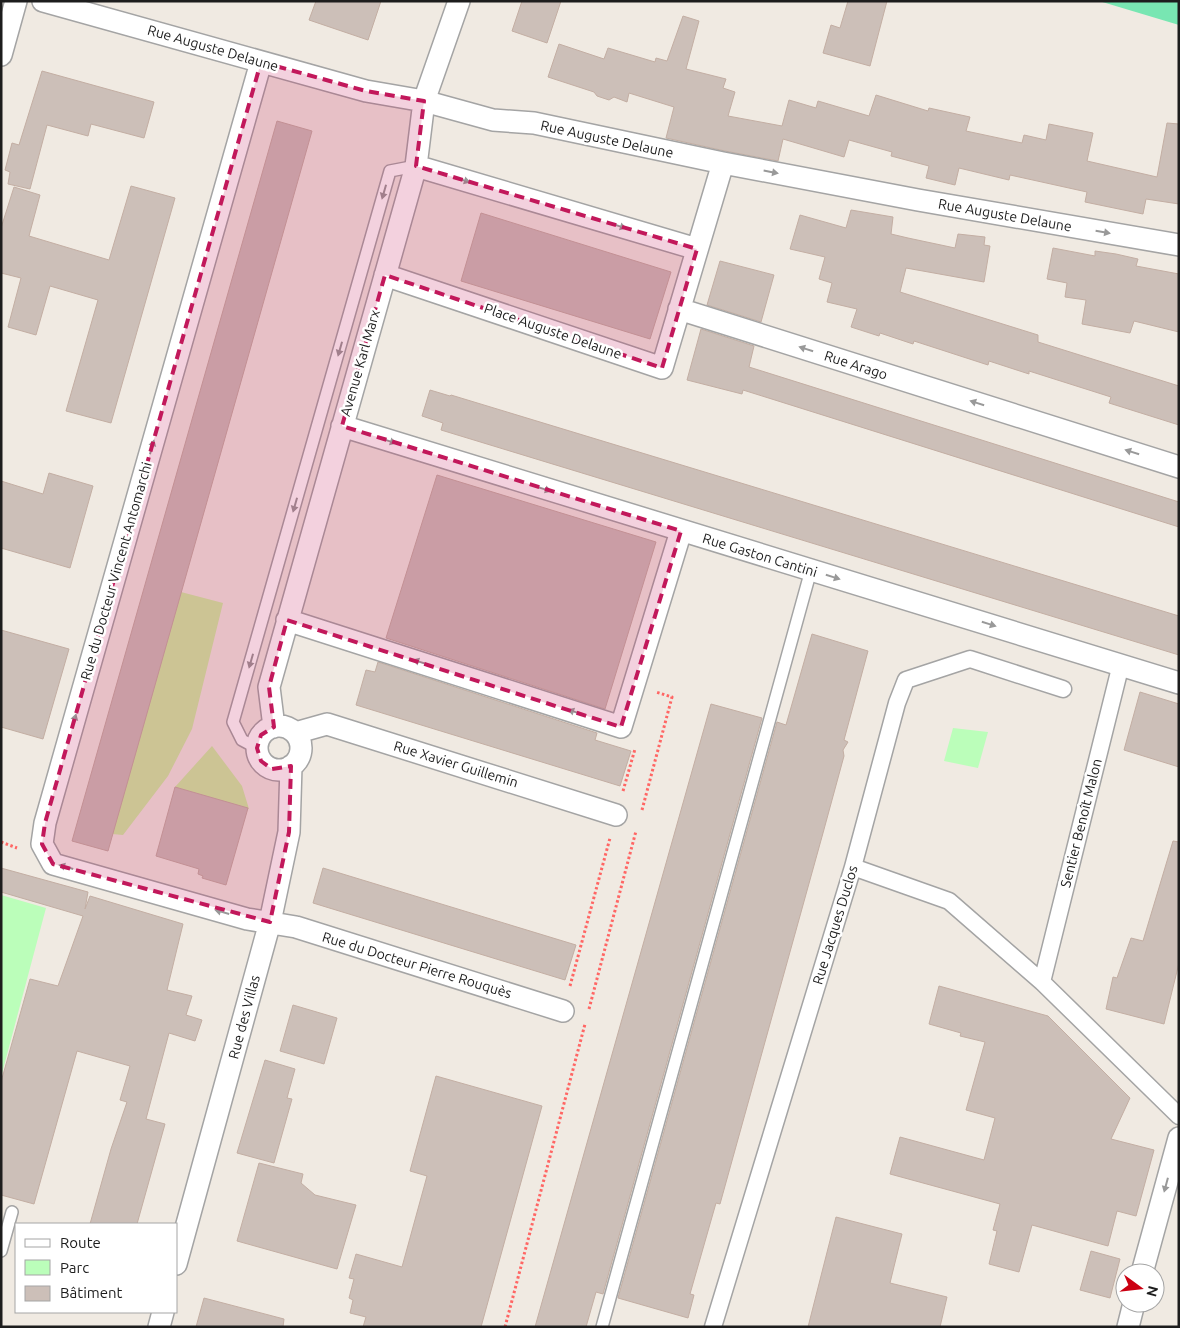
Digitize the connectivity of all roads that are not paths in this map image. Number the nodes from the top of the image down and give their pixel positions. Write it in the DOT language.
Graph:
graph roads {
  1 [pos="16,1"];
  2 [pos="42,1"];
  3 [pos="459,1"];
  4 [pos="1,55"];
  5 [pos="261,62"];
  6 [pos="424,102"];
  7 [pos="723,163"];
  8 [pos="416,166"];
  9 [pos="1179,245"];
  10 [pos="697,249"];
  11 [pos="385,275"];
  12 [pos="679,309"];
  13 [pos="342,426"];
  14 [pos="1179,467"];
  15 [pos="681,531"];
  16 [pos="811,570"];
  17 [pos="287,620"];
  18 [pos="1120,664"];
  19 [pos="1179,683"];
  20 [pos="1063,689"];
  21 [pos="274,727"];
  22 [pos="295,733"];
  23 [pos="257,748"];
  24 [pos="291,766"];
  25 [pos="616,814"];
  26 [pos="853,867"];
  27 [pos="270,922"];
  28 [pos="1042,982"];
  29 [pos="564,1011"];
  30 [pos="1179,1116"];
  31 [pos="1179,1138"];
  32 [pos="12,1212"];
  33 [pos="1,1251"];
  34 [pos="178,1257"];
  35 [pos="1145,1263"];
  36 [pos="163,1313"];
  37 [pos="1132,1313"];
  38 [pos="159,1327"];
  39 [pos="602,1327"];
  40 [pos="713,1327"];
  41 [pos="1128,1327"];
  1 -- 4 [label="street"];
  2 -- 5 [label="street, Rue Auguste Delaune"];
  3 -- 6 [label="street, Avenue Karl Marx"];
  5 -- 6 [label="street, Rue Auguste Delaune"];
  27 -- 5 [label="street, Rue du Docteur Vincent Antomarchi, one-way"];
  6 -- 7 [label="street, Rue Auguste Delaune"];
  6 -- 8 [label="street, Avenue Karl Marx"];
  7 -- 9 [label="street, Rue Auguste Delaune, one-way"];
  7 -- 10 [label="street"];
  8 -- 10 [label="street, one-way"];
  8 -- 11 [label="street, Avenue Karl Marx"];
  8 -- 23 [label="lane, one-way"];
  10 -- 12 [label="street"];
  11 -- 12 [label="street, Place Auguste Delaune"];
  11 -- 13 [label="street, Avenue Karl Marx"];
  14 -- 12 [label="street, Rue Arago, one-way"];
  13 -- 15 [label="street, Rue Gaston Cantini, one-way"];
  13 -- 17 [label="street, Avenue Karl Marx"];
  15 -- 16 [label="street, Rue Gaston Cantini"];
  15 -- 17 [label="street, one-way"];
  16 -- 18 [label="street, Rue Gaston Cantini, one-way"];
  16 -- 39 [label="lane"];
  17 -- 21 [label="street, Avenue Karl Marx"];
  18 -- 19 [label="street, Rue Gaston Cantini"];
  18 -- 28 [label="street, Sentier Benoît Malon"];
  20 -- 26 [label="street, Rue Jacques Duclos"];
  21 -- 22 [label="street"];
  21 -- 23 [label="street"];
  22 -- 24 [label="street"];
  22 -- 25 [label="street, Rue Xavier Guillemin"];
  23 -- 24 [label="street"];
  24 -- 27 [label="street, Rue des Villas"];
  26 -- 28 [label="street"];
  26 -- 40 [label="street, Rue Jacques Duclos"];
  27 -- 29 [label="street, Rue du Docteur Pierre Rouquès"];
  27 -- 34 [label="street, Rue des Villas"];
  28 -- 30 [label="street"];
  31 -- 35 [label="street, one-way"];
  32 -- 33 [label="lane"];
  36 -- 38 [label="street"];
  37 -- 41 [label="street"];
}
